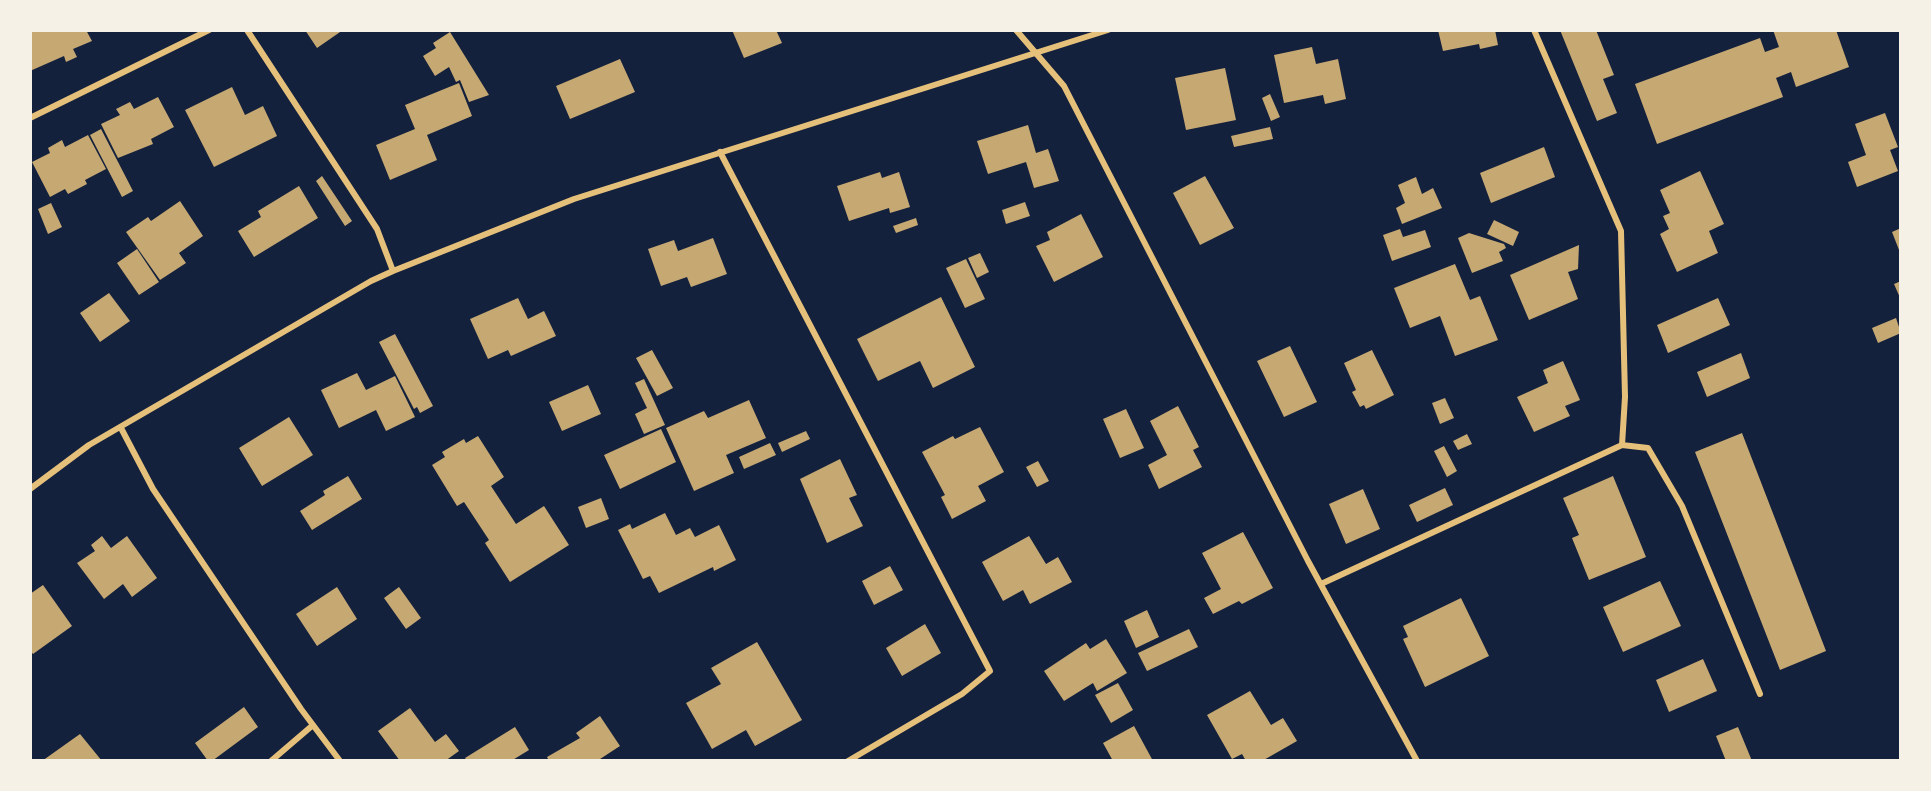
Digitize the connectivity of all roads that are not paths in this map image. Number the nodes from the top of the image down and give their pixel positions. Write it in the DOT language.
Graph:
graph roads {
  1 [pos="209,30"];
  2 [pos="247,30"];
  3 [pos="1016,30"];
  4 [pos="1108,30"];
  5 [pos="1534,30"];
  6 [pos="1035,52"];
  7 [pos="30,118"];
  8 [pos="720,152"];
  9 [pos="393,271"];
  10 [pos="121,428"];
  11 [pos="1622,445"];
  12 [pos="30,489"];
  13 [pos="1321,584"];
  14 [pos="1760,694"];
  15 [pos="313,725"];
  16 [pos="271,761"];
  17 [pos="340,761"];
  18 [pos="848,761"];
  19 [pos="1417,761"];
  1 -- 7 [label="street"];
  2 -- 9 [label="street"];
  3 -- 6 [label="street"];
  4 -- 6 [label="street"];
  5 -- 11 [label="street"];
  6 -- 8 [label="street"];
  6 -- 13 [label="street"];
  8 -- 9 [label="street"];
  8 -- 18 [label="street"];
  9 -- 10 [label="street"];
  10 -- 12 [label="street"];
  10 -- 15 [label="street"];
  11 -- 13 [label="street"];
  11 -- 14 [label="street"];
  13 -- 19 [label="street"];
  15 -- 16 [label="street"];
  15 -- 17 [label="street"];
}
